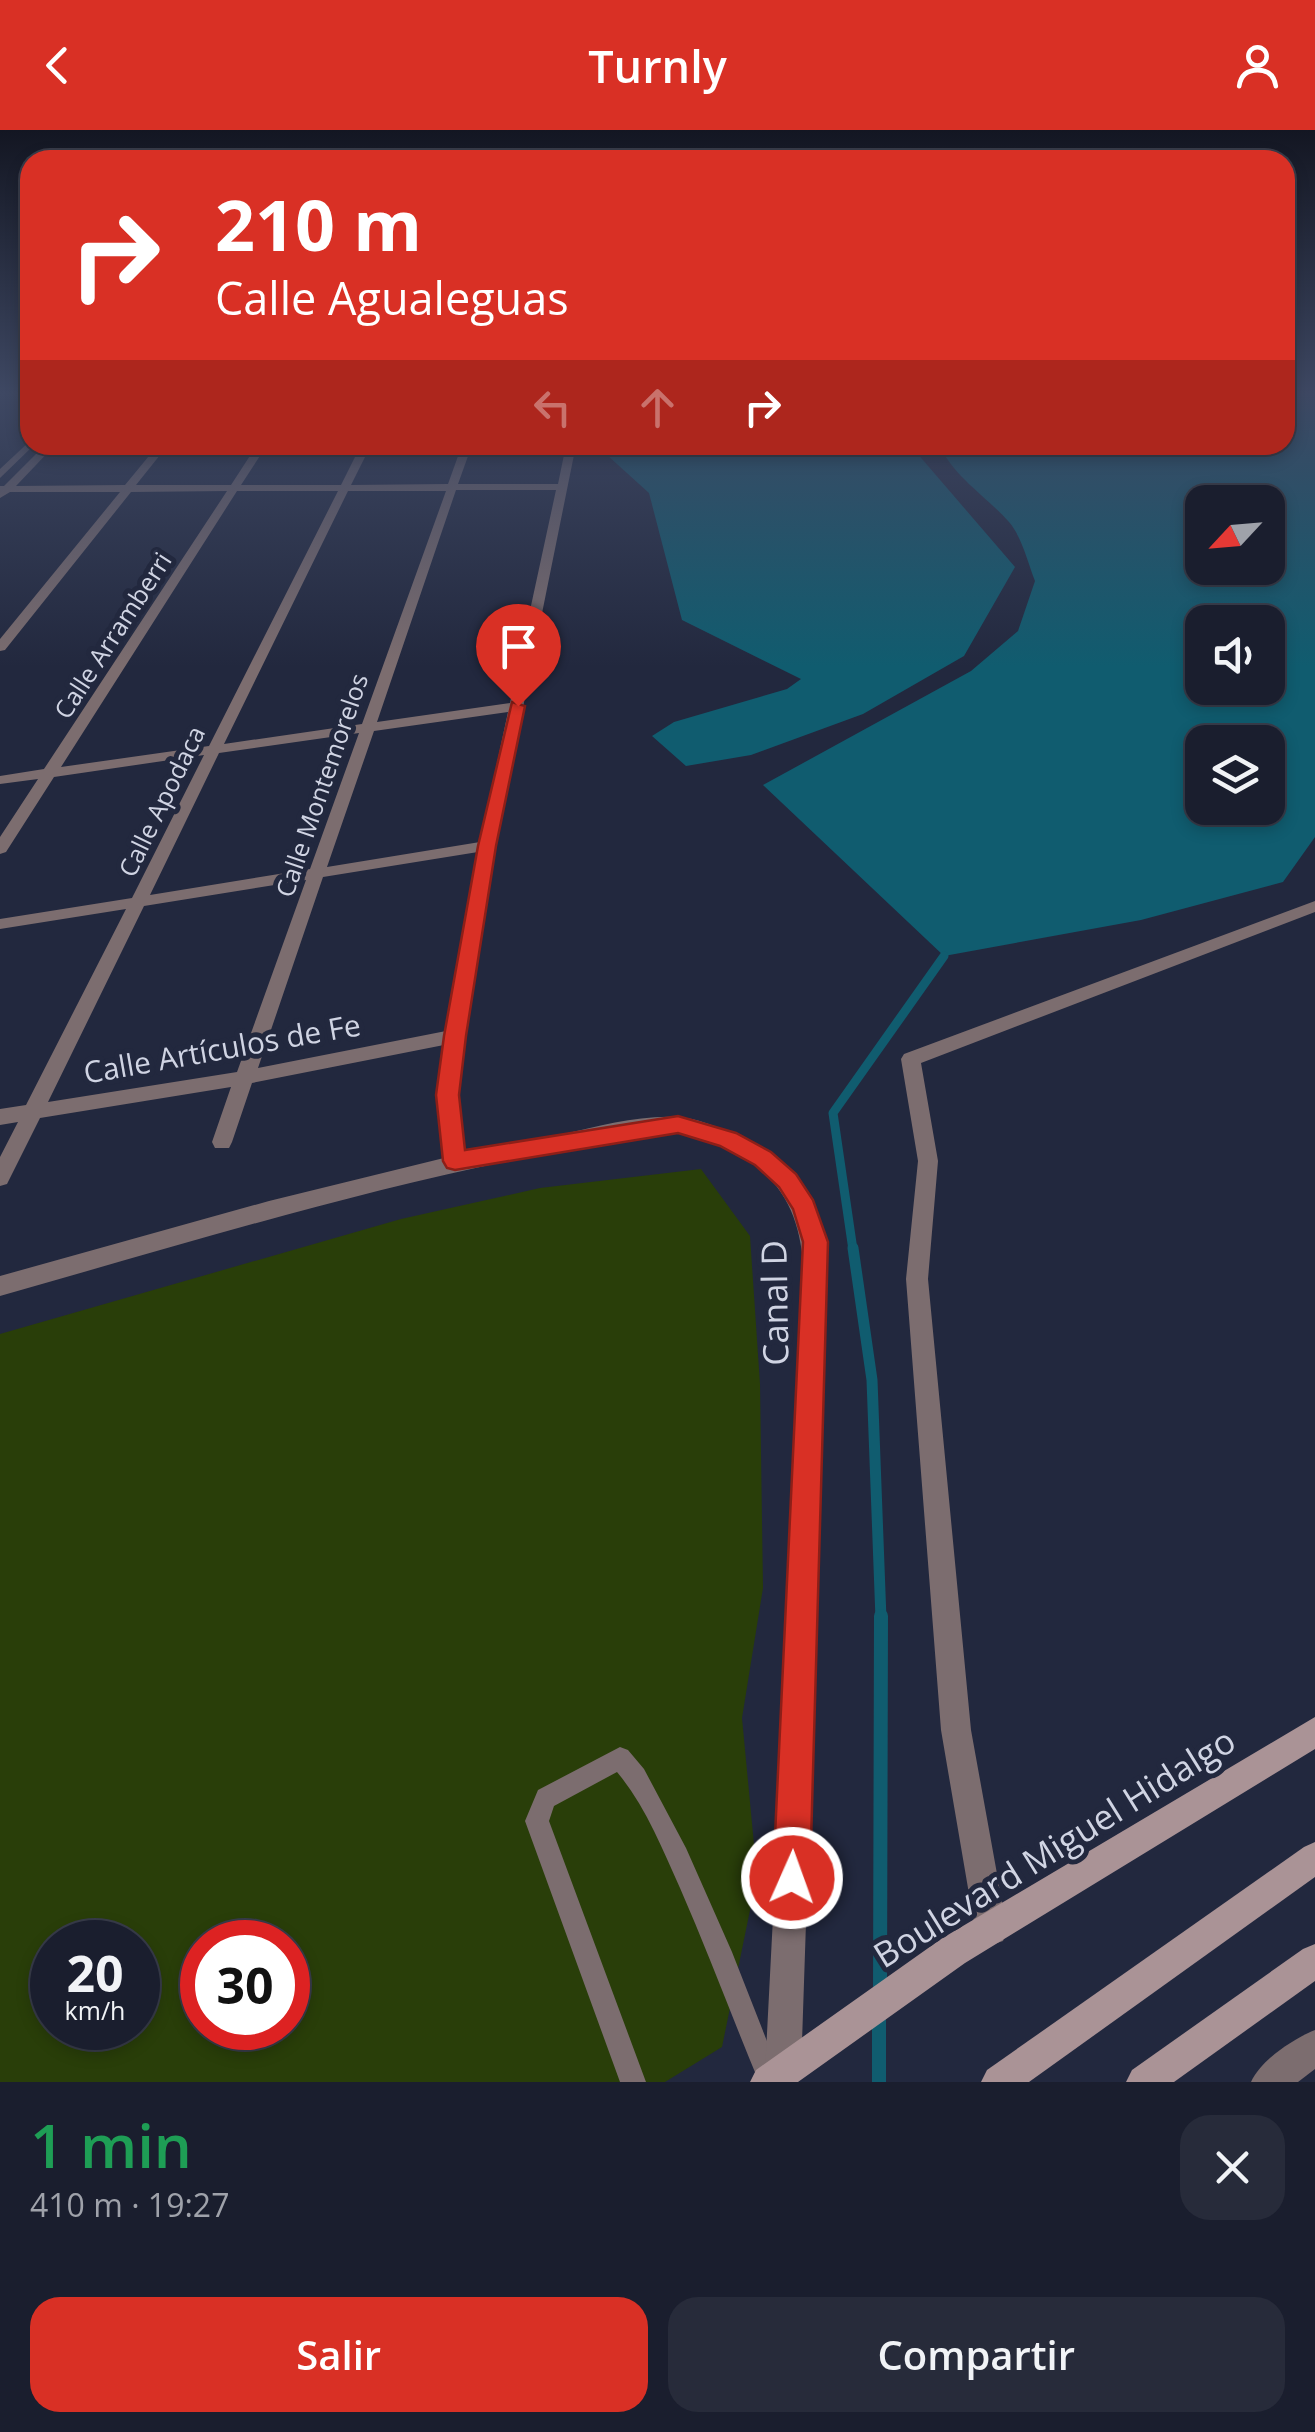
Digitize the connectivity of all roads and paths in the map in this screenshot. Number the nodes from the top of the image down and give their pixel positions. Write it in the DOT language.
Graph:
graph roads {
  1 [pos="131,485"];
  2 [pos="236,485"];
  3 [pos="348,485"];
  4 [pos="453,485"];
  5 [pos="562,487"];
  6 [pos="452,488"];
  7 [pos="346,489"];
  8 [pos="127,490"];
  9 [pos="233,490"];
  10 [pos="2,492"];
  11 [pos="0,647"];
  12 [pos="518,706"];
  13 [pos="365,730"];
  14 [pos="212,750"];
  15 [pos="49,774"];
  16 [pos="0,780"];
  17 [pos="487,846"];
  18 [pos="0,849"];
  19 [pos="318,874"];
  20 [pos="140,902"];
  21 [pos="1315,906"];
  22 [pos="0,924"];
  23 [pos="455,1036"];
  24 [pos="244,1078"];
  25 [pos="30,1112"];
  26 [pos="0,1118"];
  27 [pos="222,1142"];
  28 [pos="455,1161"];
  29 [pos="0,1178"];
  30 [pos="0,1286"];
  31 [pos="1315,1732"];
  32 [pos="1315,1858"];
  33 [pos="991,1929"];
  34 [pos="1315,1961"];
  35 [pos="1315,2047"];
  36 [pos="774,2078"];
  37 [pos="634,2082"];
  38 [pos="999,2082"];
  39 [pos="1144,2082"];
  40 [pos="1269,2082"];
  1 -- 8 [label="street"];
  2 -- 9 [label="street, Calle Arramberri"];
  3 -- 7 [label="street, Calle Apodaca"];
  4 -- 6 [label="street, Calle Montemorelos"];
  5 -- 6 [label="street"];
  5 -- 12 [label="street"];
  6 -- 7 [label="street"];
  6 -- 13 [label="street, Calle Montemorelos"];
  7 -- 9 [label="street"];
  7 -- 14 [label="street, Calle Apodaca"];
  8 -- 9 [label="street"];
  8 -- 10 [label="street"];
  8 -- 11 [label="street"];
  9 -- 15 [label="street, Calle Arramberri"];
  12 -- 13 [label="street"];
  12 -- 17 [label="street"];
  13 -- 14 [label="street"];
  13 -- 19 [label="street, Calle Montemorelos"];
  14 -- 15 [label="street"];
  14 -- 20 [label="street, Calle Apodaca"];
  15 -- 16 [label="street"];
  15 -- 18 [label="street, Calle Arramberri"];
  17 -- 19 [label="street"];
  17 -- 23 [label="street"];
  19 -- 20 [label="street"];
  19 -- 24 [label="street, Calle Montemorelos"];
  20 -- 22 [label="street"];
  20 -- 25 [label="street, Calle Apodaca"];
  21 -- 33 [label="street"];
  23 -- 24 [label="street, Calle Artículos de Fe"];
  23 -- 28 [label="street"];
  24 -- 25 [label="street, Calle Artículos de Fe"];
  24 -- 27 [label="street, Calle Montemorelos"];
  25 -- 26 [label="street, Calle Artículos de Fe"];
  25 -- 29 [label="street, Calle Apodaca"];
  28 -- 30 [label="street, Canal D"];
  28 -- 36 [label="street, Canal D"];
  31 -- 33 [label="main road, Boulevard Miguel Hidalgo"];
  32 -- 38 [label="main road"];
  33 -- 36 [label="main road, Boulevard Miguel Hidalgo"];
  34 -- 39 [label="main road"];
  35 -- 40 [label="street"];
  36 -- 37 [label="lane"];
}
